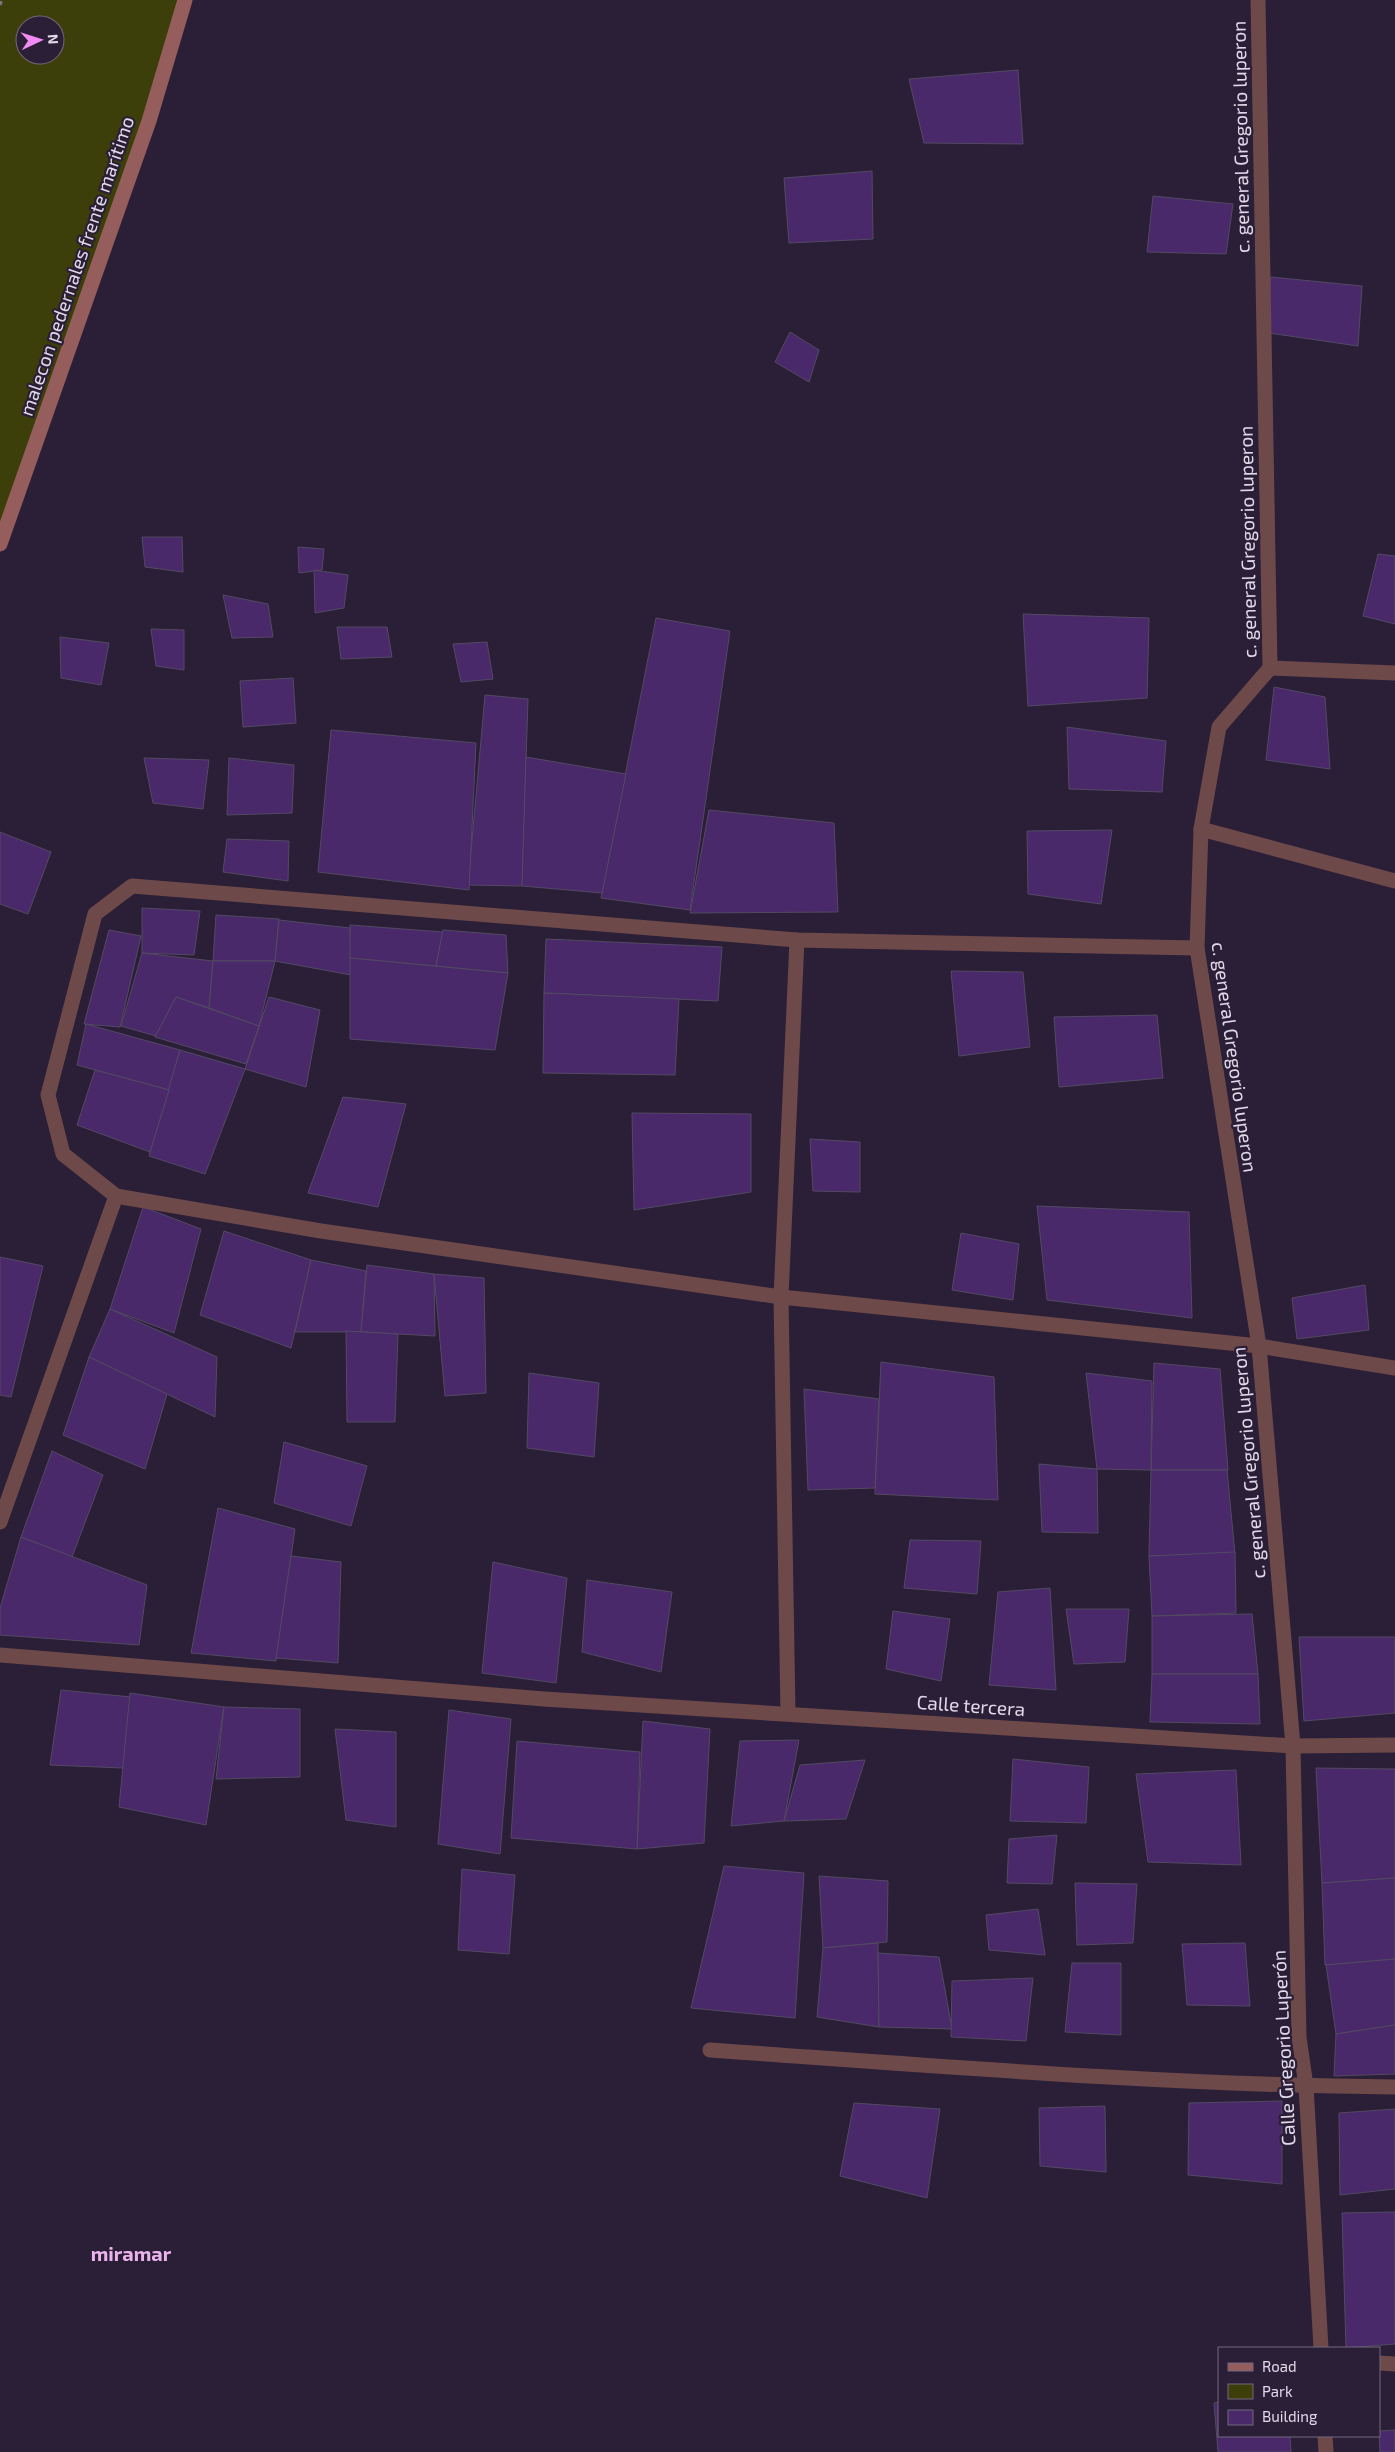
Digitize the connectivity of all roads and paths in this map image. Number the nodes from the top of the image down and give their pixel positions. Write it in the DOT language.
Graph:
graph roads {
  1 [pos="2,0"];
  2 [pos="185,0"];
  3 [pos="1258,0"];
  4 [pos="0,5"];
  5 [pos="0,544"];
  6 [pos="1270,668"];
  7 [pos="1395,674"];
  8 [pos="1201,829"];
  9 [pos="1395,881"];
  10 [pos="796,940"];
  11 [pos="1197,948"];
  12 [pos="116,1196"];
  13 [pos="781,1297"];
  14 [pos="1259,1346"];
  15 [pos="1395,1368"];
  16 [pos="0,1522"];
  17 [pos="0,1655"];
  18 [pos="788,1713"];
  19 [pos="1395,1745"];
  20 [pos="1293,1746"];
  21 [pos="710,2050"];
  22 [pos="1306,2086"];
  23 [pos="1395,2087"];
  24 [pos="1320,2347"];
  25 [pos="1380,2364"];
  26 [pos="1395,2364"];
  27 [pos="1325,2437"];
  28 [pos="1326,2452"];
  1 -- 4 [label="path"];
  2 -- 5 [label="main road, malecon pedernales frente marítimo"];
  3 -- 6 [label="street, c. general Gregorio luperon"];
  6 -- 7 [label="street"];
  6 -- 8 [label="street, c. general Gregorio luperon"];
  8 -- 9 [label="street"];
  8 -- 11 [label="street, c. general Gregorio luperon"];
  10 -- 11 [label="street"];
  10 -- 12 [label="street"];
  10 -- 13 [label="street"];
  11 -- 14 [label="street, c. general Gregorio luperon"];
  12 -- 13 [label="street"];
  12 -- 16 [label="street"];
  13 -- 14 [label="street"];
  13 -- 18 [label="street"];
  14 -- 15 [label="street"];
  14 -- 20 [label="street, c. general Gregorio luperon"];
  17 -- 18 [label="street, Calle tercera"];
  18 -- 20 [label="street, Calle tercera"];
  19 -- 20 [label="street, Calle tercera"];
  20 -- 22 [label="street, Calle Gregorio Luperón"];
  21 -- 22 [label="street"];
  22 -- 23 [label="street"];
  22 -- 24 [label="street, Calle Gregorio Luperón"];
  25 -- 26 [label="street"];
  27 -- 28 [label="street"];
}
